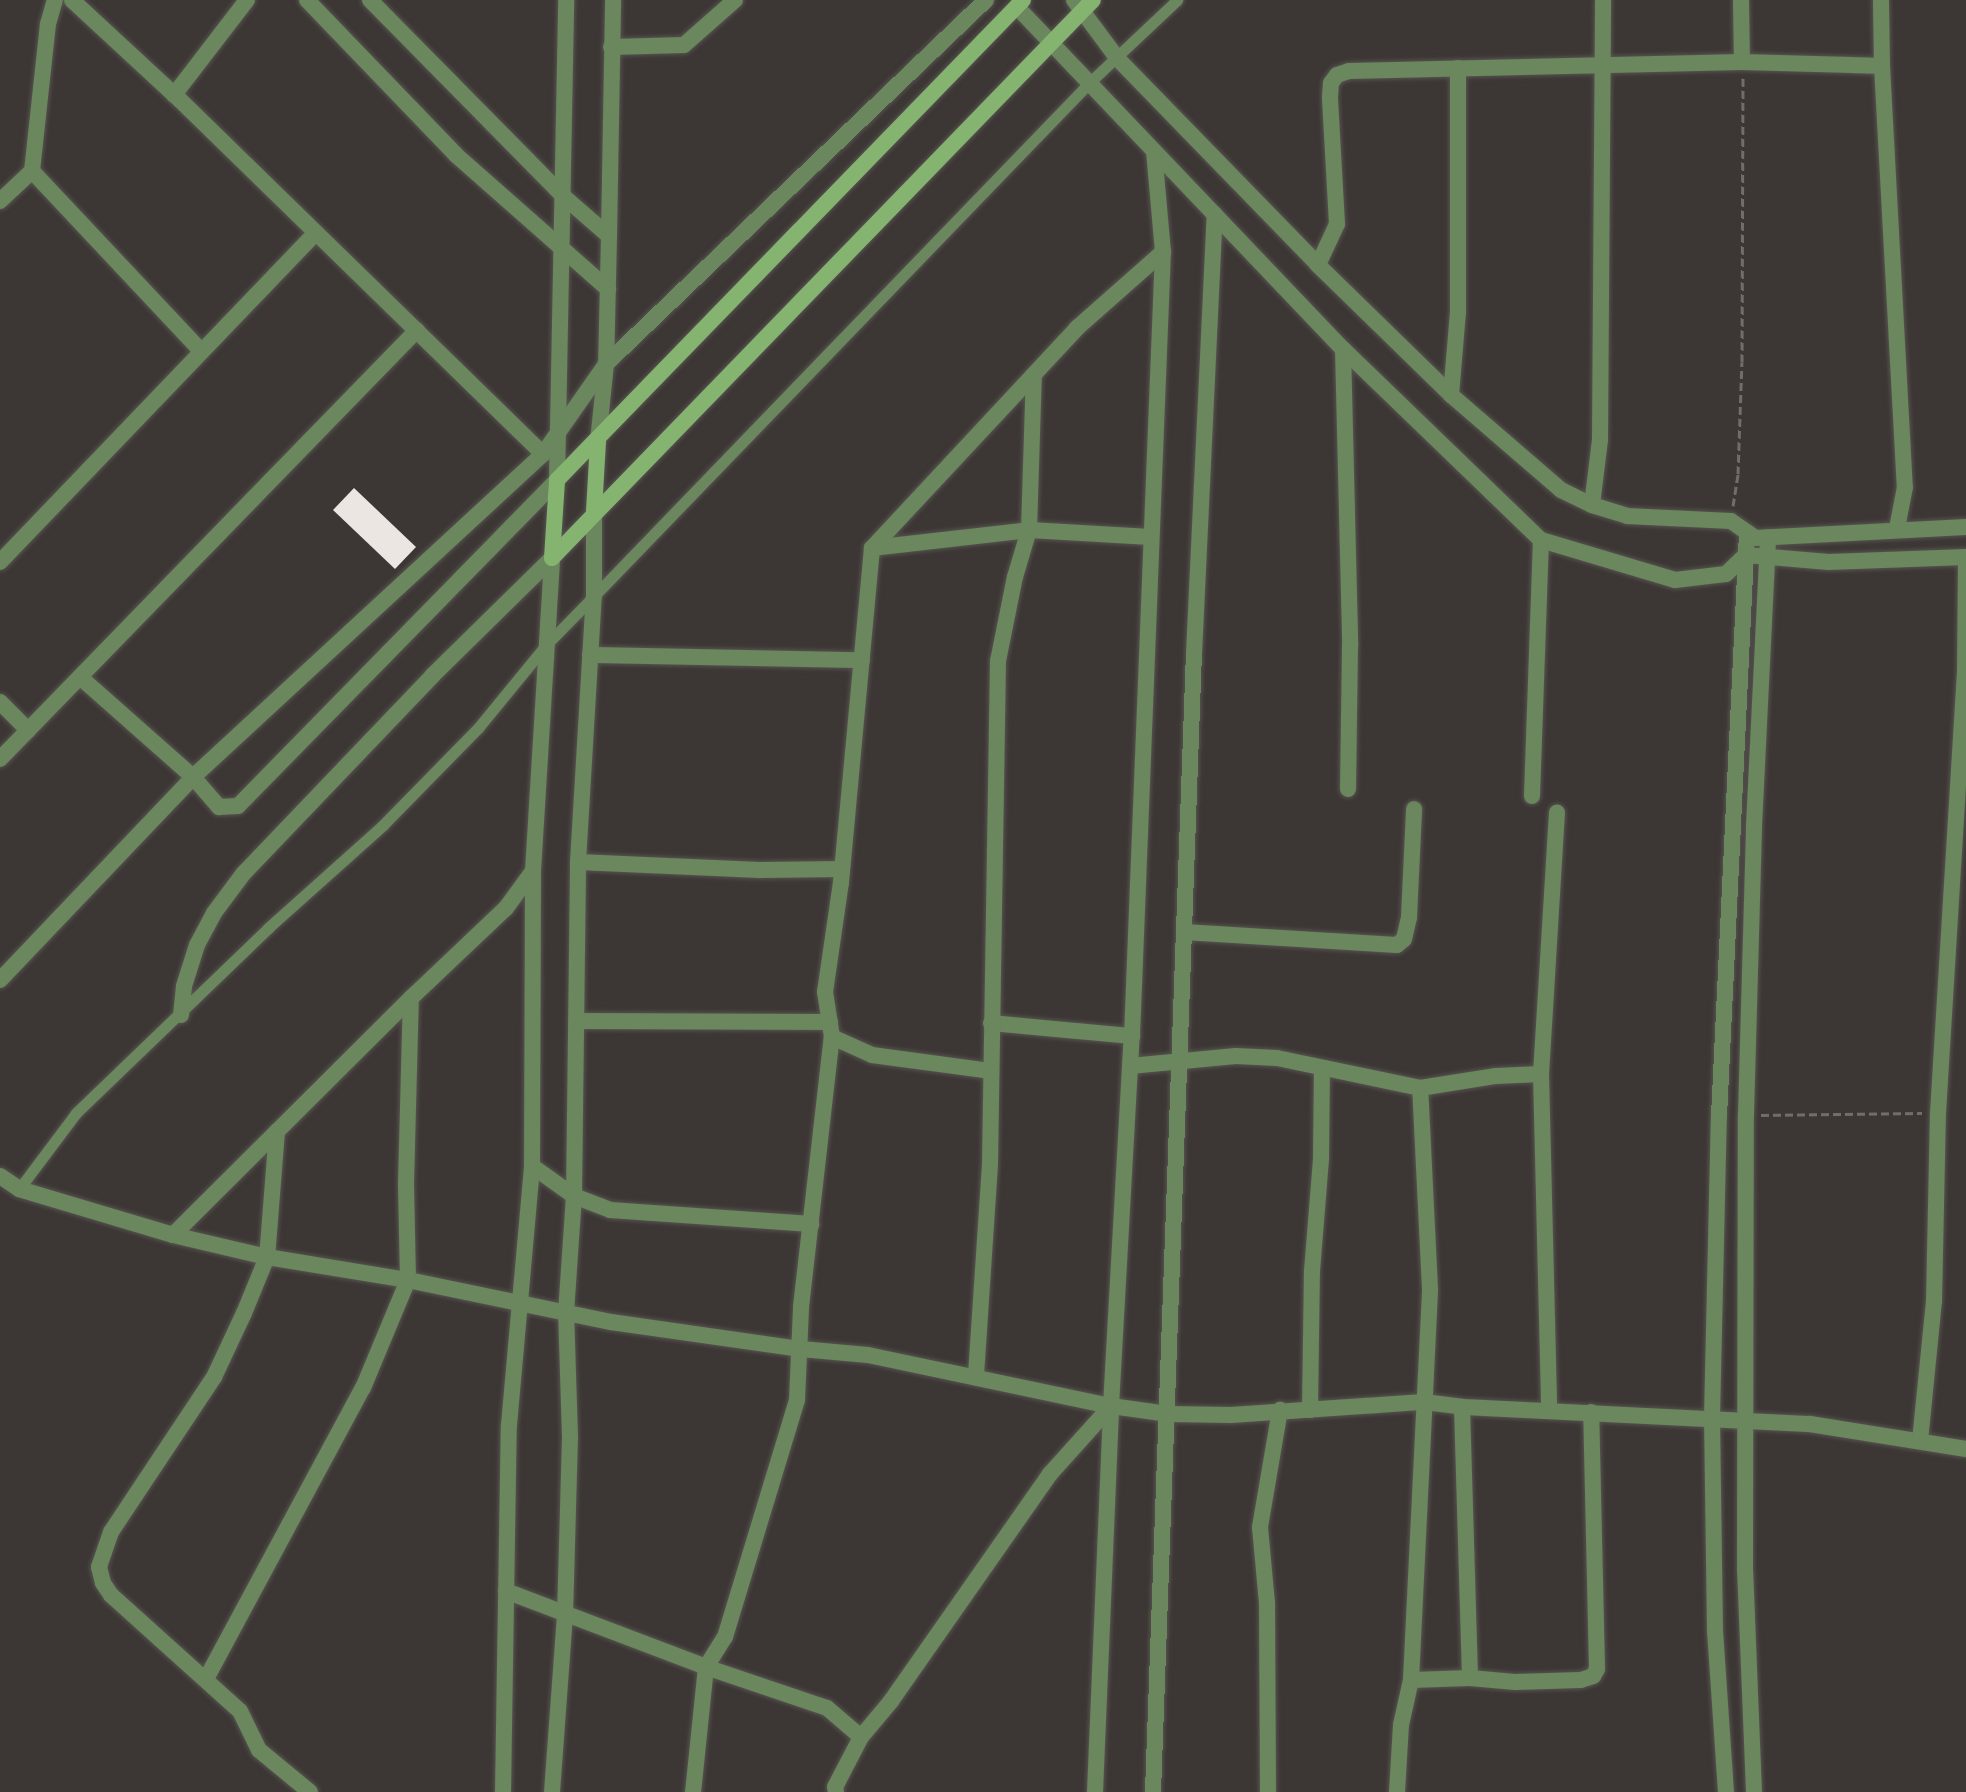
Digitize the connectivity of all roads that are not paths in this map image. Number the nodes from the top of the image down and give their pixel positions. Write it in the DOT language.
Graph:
graph roads {
  1 [pos="55,0"];
  2 [pos="72,0"];
  3 [pos="247,0"];
  4 [pos="307,0"];
  5 [pos="370,0"];
  6 [pos="566,0"];
  7 [pos="613,0"];
  8 [pos="735,0"];
  9 [pos="986,0"];
  10 [pos="1177,0"];
  11 [pos="1603,0"];
  12 [pos="1741,0"];
  13 [pos="1881,0"];
  14 [pos="1083,3"];
  15 [pos="1020,4"];
  16 [pos="1051,43"];
  17 [pos="611,47"];
  18 [pos="1117,58"];
  19 [pos="1742,62"];
  20 [pos="1605,65"];
  21 [pos="1882,66"];
  22 [pos="1458,68"];
  23 [pos="1090,82"];
  24 [pos="174,95"];
  25 [pos="1154,151"];
  26 [pos="32,171"];
  27 [pos="563,196"];
  28 [pos="0,201"];
  29 [pos="1215,215"];
  30 [pos="315,233"];
  31 [pos="609,236"];
  32 [pos="562,251"];
  33 [pos="1163,252"];
  34 [pos="1318,265"];
  35 [pos="608,289"];
  36 [pos="417,330"];
  37 [pos="1343,349"];
  38 [pos="201,351"];
  39 [pos="606,364"];
  40 [pos="1034,375"];
  41 [pos="1451,395"];
  42 [pos="560,432"];
  43 [pos="598,441"];
  44 [pos="543,454"];
  45 [pos="557,480"];
  46 [pos="1592,505"];
  47 [pos="594,511"];
  48 [pos="1966,527"];
  49 [pos="1897,528"];
  50 [pos="1029,530"];
  51 [pos="1747,533"];
  52 [pos="1151,537"];
  53 [pos="1768,537"];
  54 [pos="1541,540"];
  55 [pos="872,548"];
  56 [pos="1746,555"];
  57 [pos="1966,557"];
  58 [pos="552,558"];
  59 [pos="1766,559"];
  60 [pos="0,562"];
  61 [pos="594,596"];
  62 [pos="546,645"];
  63 [pos="590,655"];
  64 [pos="862,660"];
  65 [pos="80,677"];
  66 [pos="0,702"];
  67 [pos="28,730"];
  68 [pos="0,759"];
  69 [pos="193,777"];
  70 [pos="1348,789"];
  71 [pos="1532,796"];
  72 [pos="1414,809"];
  73 [pos="1557,812"];
  74 [pos="578,862"];
  75 [pos="842,869"];
  76 [pos="533,871"];
  77 [pos="1184,932"];
  78 [pos="0,980"];
  79 [pos="411,998"];
  80 [pos="181,1015"];
  81 [pos="576,1021"];
  82 [pos="991,1023"];
  83 [pos="831,1029"];
  84 [pos="1132,1036"];
  85 [pos="1180,1059"];
  86 [pos="1130,1066"];
  87 [pos="1322,1070"];
  88 [pos="990,1071"];
  89 [pos="1541,1074"];
  90 [pos="1420,1088"];
  91 [pos="277,1131"];
  92 [pos="532,1166"];
  93 [pos="0,1176"];
  94 [pos="19,1189"];
  95 [pos="574,1196"];
  96 [pos="812,1224"];
  97 [pos="173,1235"];
  98 [pos="267,1257"];
  99 [pos="408,1280"];
  100 [pos="522,1302"];
  101 [pos="566,1313"];
  102 [pos="801,1349"];
  103 [pos="976,1375"];
  104 [pos="1424,1402"];
  105 [pos="1111,1406"];
  106 [pos="1462,1407"];
  107 [pos="1280,1410"];
  108 [pos="1310,1410"];
  109 [pos="1549,1410"];
  110 [pos="1591,1412"];
  111 [pos="1169,1414"];
  112 [pos="1712,1418"];
  113 [pos="1748,1420"];
  114 [pos="1920,1441"];
  115 [pos="1966,1449"];
  116 [pos="506,1591"];
  117 [pos="565,1616"];
  118 [pos="706,1667"];
  119 [pos="1470,1678"];
  120 [pos="206,1679"];
  121 [pos="1411,1680"];
  122 [pos="861,1737"];
  123 [pos="310,1792"];
  124 [pos="503,1792"];
  125 [pos="552,1792"];
  126 [pos="693,1792"];
  127 [pos="836,1792"];
  128 [pos="1095,1792"];
  129 [pos="1153,1792"];
  130 [pos="1268,1792"];
  131 [pos="1397,1792"];
  132 [pos="1726,1792"];
  133 [pos="1754,1792"];
  1 -- 26 [label="street"];
  2 -- 24 [label="street"];
  3 -- 24 [label="street"];
  4 -- 32 [label="street"];
  5 -- 27 [label="street"];
  6 -- 27 [label="street"];
  7 -- 17 [label="street"];
  8 -- 17 [label="street"];
  9 -- 39 [label="street"];
  10 -- 18 [label="lane"];
  11 -- 20 [label="street"];
  12 -- 19 [label="street"];
  13 -- 21 [label="street"];
  14 -- 16 [label="street"];
  14 -- 18 [label="street"];
  15 -- 16 [label="street"];
  15 -- 43 [label="street"];
  16 -- 23 [label="street"];
  16 -- 47 [label="street"];
  17 -- 31 [label="street"];
  18 -- 23 [label="lane"];
  18 -- 34 [label="street"];
  19 -- 20 [label="street"];
  19 -- 21 [label="street"];
  20 -- 22 [label="street"];
  20 -- 46 [label="street"];
  21 -- 49 [label="street"];
  22 -- 34 [label="street"];
  22 -- 41 [label="street"];
  23 -- 25 [label="street"];
  23 -- 61 [label="lane"];
  24 -- 30 [label="street"];
  25 -- 29 [label="street"];
  25 -- 33 [label="street"];
  26 -- 28 [label="street"];
  26 -- 38 [label="street"];
  27 -- 31 [label="street"];
  27 -- 32 [label="street"];
  29 -- 37 [label="street"];
  29 -- 77 [label="street"];
  30 -- 36 [label="street"];
  30 -- 38 [label="street"];
  31 -- 35 [label="street"];
  32 -- 35 [label="street"];
  32 -- 42 [label="street"];
  33 -- 40 [label="street"];
  33 -- 52 [label="street"];
  34 -- 41 [label="street"];
  35 -- 39 [label="street"];
  36 -- 44 [label="street"];
  36 -- 65 [label="street"];
  37 -- 54 [label="street"];
  37 -- 70 [label="street"];
  38 -- 60 [label="street"];
  39 -- 42 [label="street"];
  39 -- 43 [label="street"];
  40 -- 50 [label="street"];
  40 -- 55 [label="street"];
  41 -- 46 [label="street"];
  42 -- 44 [label="street"];
  42 -- 45 [label="street"];
  43 -- 45 [label="street"];
  43 -- 47 [label="street"];
  44 -- 69 [label="street"];
  45 -- 58 [label="street"];
  45 -- 69 [label="street"];
  46 -- 51 [label="street"];
  47 -- 58 [label="street"];
  47 -- 61 [label="street"];
  48 -- 49 [label="street"];
  49 -- 53 [label="street"];
  50 -- 52 [label="street"];
  50 -- 55 [label="street"];
  50 -- 82 [label="street"];
  51 -- 53 [label="street"];
  51 -- 56 [label="street"];
  52 -- 84 [label="street"];
  53 -- 59 [label="street"];
  54 -- 56 [label="street"];
  54 -- 71 [label="street"];
  55 -- 64 [label="street"];
  56 -- 59 [label="street"];
  56 -- 112 [label="street"];
  57 -- 59 [label="street"];
  57 -- 114 [label="street"];
  58 -- 62 [label="street"];
  58 -- 80 [label="street"];
  59 -- 113 [label="street"];
  61 -- 62 [label="lane"];
  61 -- 63 [label="street"];
  62 -- 76 [label="street"];
  62 -- 80 [label="lane"];
  63 -- 64 [label="street"];
  63 -- 74 [label="street"];
  64 -- 75 [label="street"];
  65 -- 67 [label="street"];
  65 -- 69 [label="street"];
  66 -- 67 [label="street"];
  67 -- 68 [label="street"];
  69 -- 78 [label="street"];
  72 -- 77 [label="street"];
  73 -- 89 [label="street"];
  74 -- 75 [label="street"];
  74 -- 81 [label="street"];
  75 -- 83 [label="street"];
  76 -- 79 [label="street"];
  76 -- 92 [label="street"];
  77 -- 85 [label="street"];
  79 -- 91 [label="street"];
  79 -- 99 [label="street"];
  80 -- 94 [label="lane"];
  81 -- 83 [label="street"];
  81 -- 95 [label="street"];
  82 -- 84 [label="street"];
  82 -- 88 [label="street"];
  83 -- 88 [label="street"];
  83 -- 96 [label="street"];
  84 -- 86 [label="street"];
  85 -- 86 [label="street"];
  85 -- 87 [label="street"];
  85 -- 111 [label="street"];
  86 -- 105 [label="street"];
  87 -- 90 [label="street"];
  87 -- 108 [label="street"];
  88 -- 103 [label="street"];
  89 -- 90 [label="street"];
  89 -- 109 [label="street"];
  90 -- 104 [label="street"];
  91 -- 97 [label="street"];
  91 -- 98 [label="street"];
  92 -- 95 [label="street"];
  92 -- 100 [label="street"];
  93 -- 94 [label="street"];
  94 -- 97 [label="street"];
  95 -- 96 [label="street"];
  95 -- 101 [label="street"];
  96 -- 102 [label="street"];
  97 -- 98 [label="street"];
  98 -- 99 [label="street"];
  98 -- 120 [label="street"];
  99 -- 100 [label="street"];
  99 -- 120 [label="street"];
  100 -- 101 [label="street"];
  100 -- 116 [label="street"];
  101 -- 102 [label="street"];
  101 -- 117 [label="street"];
  102 -- 103 [label="street"];
  102 -- 118 [label="street"];
  103 -- 105 [label="street"];
  104 -- 106 [label="street"];
  104 -- 108 [label="street"];
  104 -- 121 [label="street"];
  105 -- 111 [label="street"];
  105 -- 122 [label="street"];
  105 -- 128 [label="street"];
  106 -- 109 [label="street"];
  106 -- 119 [label="street"];
  107 -- 108 [label="street"];
  107 -- 111 [label="street"];
  107 -- 130 [label="street"];
  109 -- 110 [label="street"];
  110 -- 112 [label="street"];
  110 -- 119 [label="street"];
  111 -- 129 [label="street"];
  112 -- 113 [label="street"];
  112 -- 132 [label="street"];
  113 -- 114 [label="street"];
  113 -- 133 [label="street"];
  114 -- 115 [label="street"];
  116 -- 117 [label="street"];
  116 -- 124 [label="street"];
  117 -- 118 [label="street"];
  117 -- 125 [label="street"];
  118 -- 122 [label="street"];
  118 -- 126 [label="street"];
  119 -- 121 [label="street"];
  120 -- 123 [label="street"];
  121 -- 131 [label="street"];
  122 -- 127 [label="street"];
}
